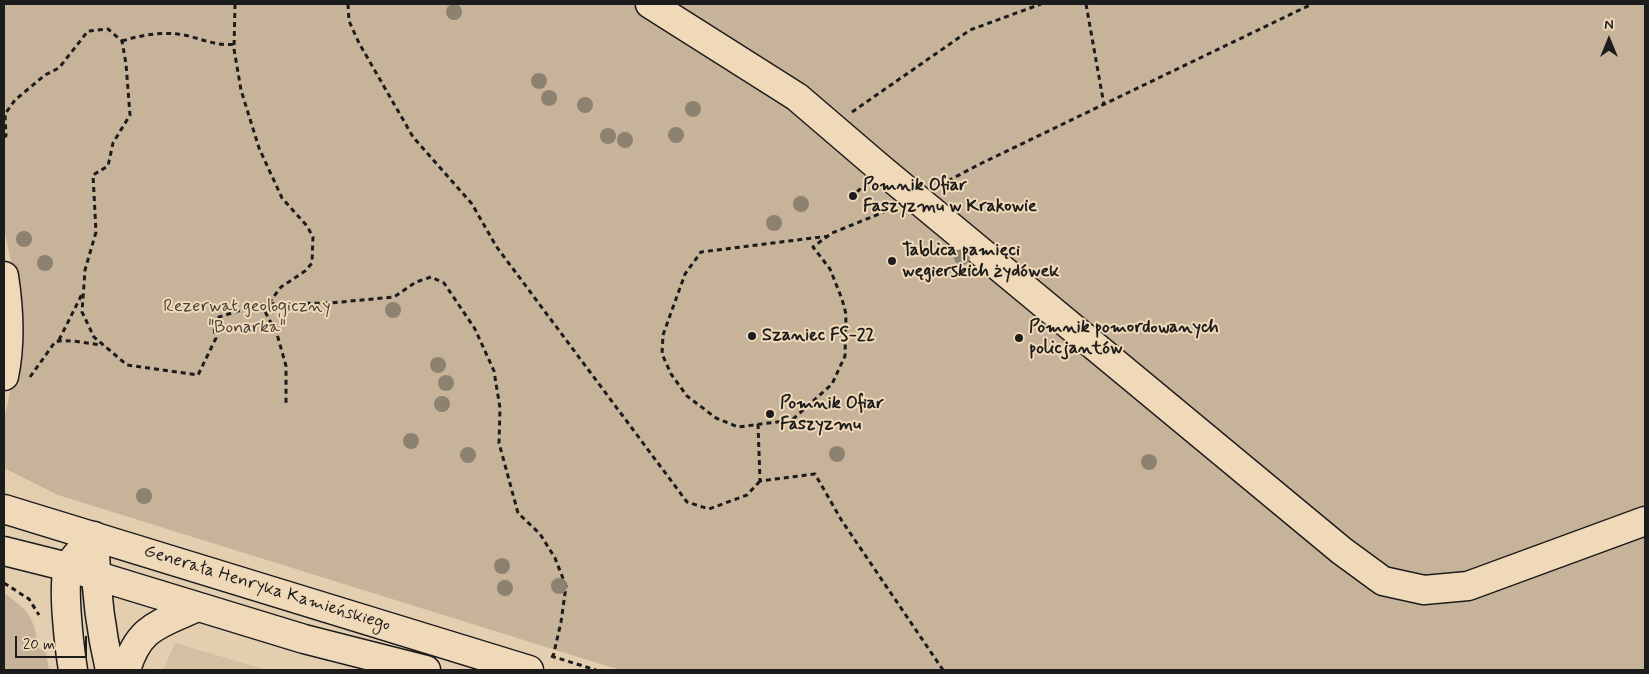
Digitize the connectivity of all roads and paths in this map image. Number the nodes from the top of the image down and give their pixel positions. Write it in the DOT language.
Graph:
graph roads {
  1 [pos="235,4"];
  2 [pos="348,4"];
  3 [pos="650,4"];
  4 [pos="1041,4"];
  5 [pos="1086,4"];
  6 [pos="1312,4"];
  7 [pos="122,41"];
  8 [pos="234,44"];
  9 [pos="1104,104"];
  10 [pos="831,126"];
  11 [pos="4,137"];
  12 [pos="916,198"];
  13 [pos="829,236"];
  14 [pos="4,276"];
  15 [pos="84,292"];
  16 [pos="261,304"];
  17 [pos="268,304"];
  18 [pos="59,340"];
  19 [pos="103,345"];
  20 [pos="16,378"];
  21 [pos="286,403"];
  22 [pos="758,424"];
  23 [pos="760,481"];
  24 [pos="4,509"];
  25 [pos="1645,522"];
  26 [pos="94,536"];
  27 [pos="4,551"];
  28 [pos="68,567"];
  29 [pos="96,576"];
  30 [pos="4,583"];
  31 [pos="197,607"];
  32 [pos="40,617"];
  33 [pos="553,657"];
  34 [pos="73,670"];
  35 [pos="110,670"];
  36 [pos="126,670"];
  37 [pos="426,670"];
  38 [pos="529,670"];
  39 [pos="943,670"];
  1 -- 8 [label="path"];
  2 -- 23 [label="path"];
  3 -- 10 [label="main road"];
  4 -- 10 [label="path"];
  5 -- 9 [label="path"];
  6 -- 9 [label="path"];
  7 -- 8 [label="path"];
  7 -- 11 [label="path"];
  7 -- 15 [label="path"];
  8 -- 17 [label="path"];
  9 -- 12 [label="path"];
  10 -- 12 [label="main road"];
  12 -- 13 [label="path"];
  12 -- 25 [label="main road"];
  13 -- 22 [label="path"];
  13 -- 22 [label="path"];
  14 -- 20 [label="main road"];
  15 -- 18 [label="path"];
  15 -- 19 [label="path"];
  16 -- 17 [label="path"];
  16 -- 19 [label="path"];
  16 -- 21 [label="path"];
  17 -- 33 [label="path"];
  18 -- 19 [label="path"];
  18 -- 20 [label="path"];
  22 -- 23 [label="path"];
  23 -- 39 [label="path"];
  24 -- 26 [label="main road, Generała Henryka Kamieńskiego"];
  26 -- 28 [label="main road"];
  26 -- 29 [label="main road"];
  26 -- 38 [label="main road, Generała Henryka Kamieńskiego"];
  27 -- 28 [label="main road, Generała Henryka Kamieńskiego"];
  28 -- 29 [label="main road, Generała Henryka Kamieńskiego"];
  28 -- 34 [label="main road"];
  29 -- 31 [label="main road, Generała Henryka Kamieńskiego"];
  29 -- 35 [label="main road"];
  30 -- 32 [label="path"];
  31 -- 36 [label="main road"];
  31 -- 37 [label="main road, Generała Henryka Kamieńskiego"];
}
